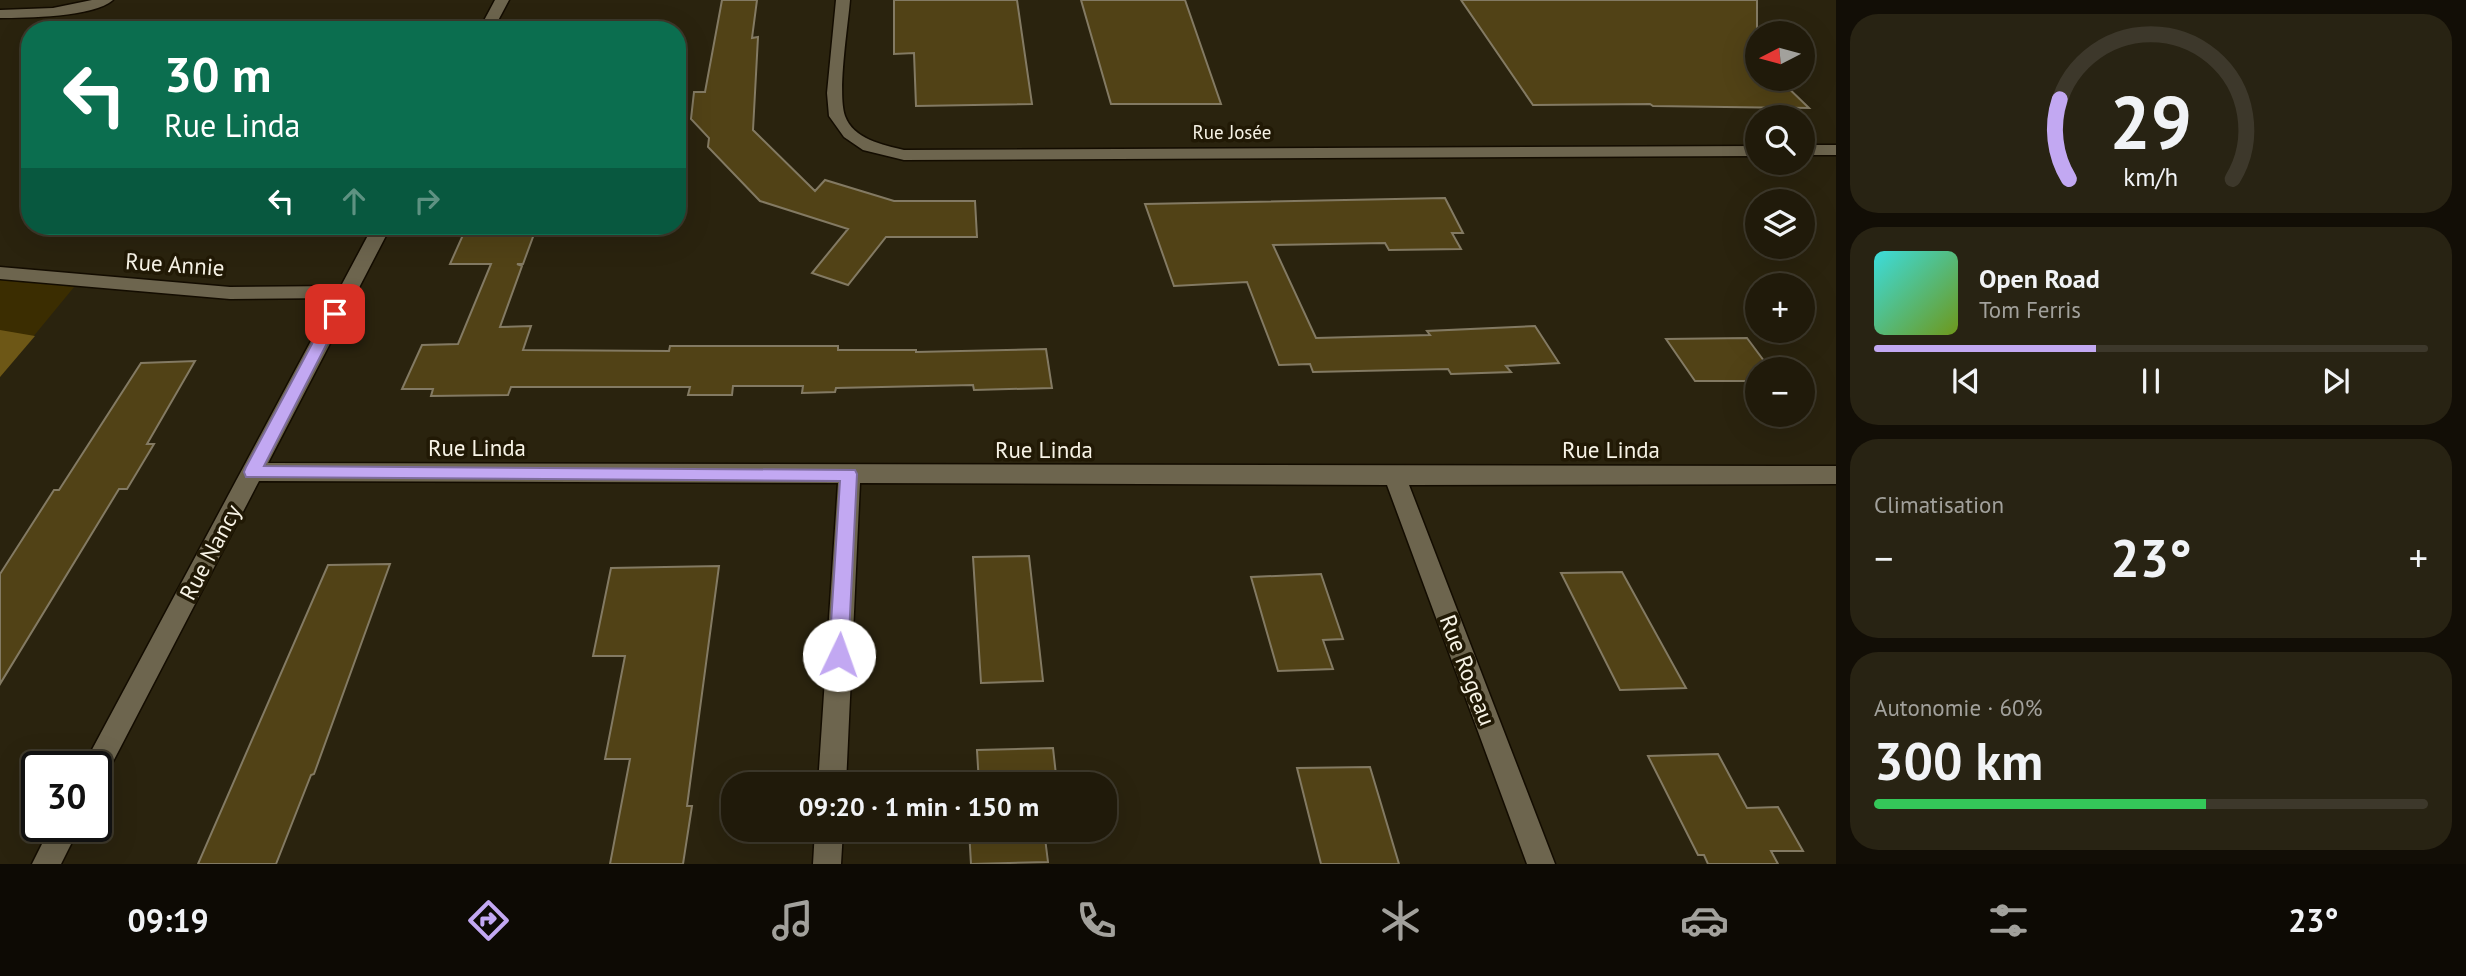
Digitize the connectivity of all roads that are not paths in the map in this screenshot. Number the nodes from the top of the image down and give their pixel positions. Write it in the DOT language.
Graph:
graph roads {
  1 [pos="106,0"];
  2 [pos="502,0"];
  3 [pos="844,0"];
  4 [pos="0,14"];
  5 [pos="491,21"];
  6 [pos="1745,150"];
  7 [pos="1815,150"];
  8 [pos="1836,150"];
  9 [pos="377,235"];
  10 [pos="0,273"];
  11 [pos="347,292"];
  12 [pos="252,472"];
  13 [pos="849,474"];
  14 [pos="1836,475"];
  15 [pos="1395,476"];
  16 [pos="105,751"];
  17 [pos="833,772"];
  18 [pos="58,842"];
  19 [pos="828,842"];
  20 [pos="46,864"];
  21 [pos="827,864"];
  22 [pos="1541,864"];
  1 -- 4 [label="street"];
  2 -- 5 [label="street"];
  3 -- 6 [label="street, Rue Josée"];
  7 -- 8 [label="street"];
  9 -- 11 [label="street, Rue Nancy"];
  10 -- 11 [label="street, Rue Annie"];
  11 -- 12 [label="street, Rue Nancy"];
  12 -- 13 [label="street, Rue Linda"];
  12 -- 16 [label="street, Rue Nancy"];
  13 -- 15 [label="street, Rue Linda"];
  13 -- 17 [label="street"];
  14 -- 15 [label="street, Rue Linda"];
  15 -- 22 [label="street, Rue Rogeau"];
  18 -- 20 [label="street"];
  19 -- 21 [label="street"];
}
